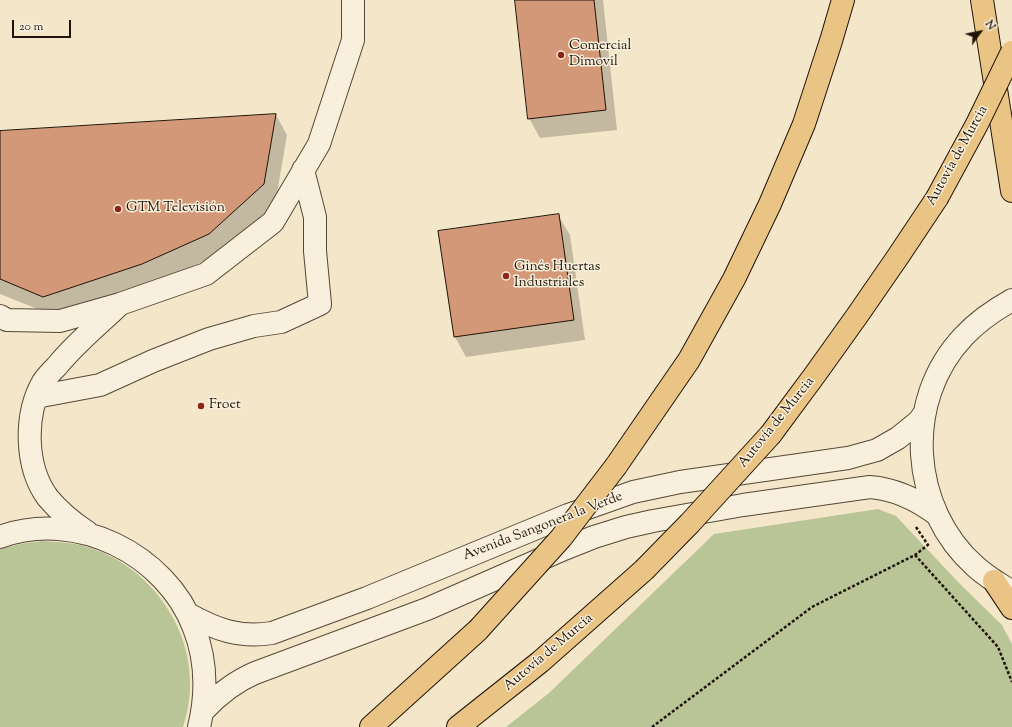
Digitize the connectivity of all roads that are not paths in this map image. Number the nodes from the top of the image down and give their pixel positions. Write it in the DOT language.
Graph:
graph roads {
  1 [pos="353,0"];
  2 [pos="843,0"];
  3 [pos="982,0"];
  4 [pos="1012,52"];
  5 [pos="303,170"];
  6 [pos="1012,191"];
  7 [pos="1012,300"];
  8 [pos="120,304"];
  9 [pos="0,316"];
  10 [pos="36,397"];
  11 [pos="924,414"];
  12 [pos="941,523"];
  13 [pos="91,534"];
  14 [pos="0,537"];
  15 [pos="1003,586"];
  16 [pos="1012,608"];
  17 [pos="188,614"];
  18 [pos="201,719"];
  19 [pos="372,727"];
  20 [pos="458,727"];
  1 -- 5 [label="street"];
  2 -- 19 [label="highway, bridge"];
  3 -- 6 [label="highway"];
  4 -- 20 [label="highway, Autovía de Murcia, bridge"];
  5 -- 8 [label="street"];
  5 -- 10 [label="street"];
  7 -- 11 [label="street"];
  8 -- 9 [label="street"];
  8 -- 10 [label="street"];
  10 -- 13 [label="street"];
  11 -- 12 [label="street"];
  11 -- 17 [label="street, Avenida Sangonera la Verde"];
  12 -- 15 [label="street"];
  12 -- 18 [label="street, Avenida Sangonera la Verde"];
  13 -- 14 [label="street"];
  13 -- 17 [label="street"];
  15 -- 16 [label="highway"];
  17 -- 18 [label="street"];
}
